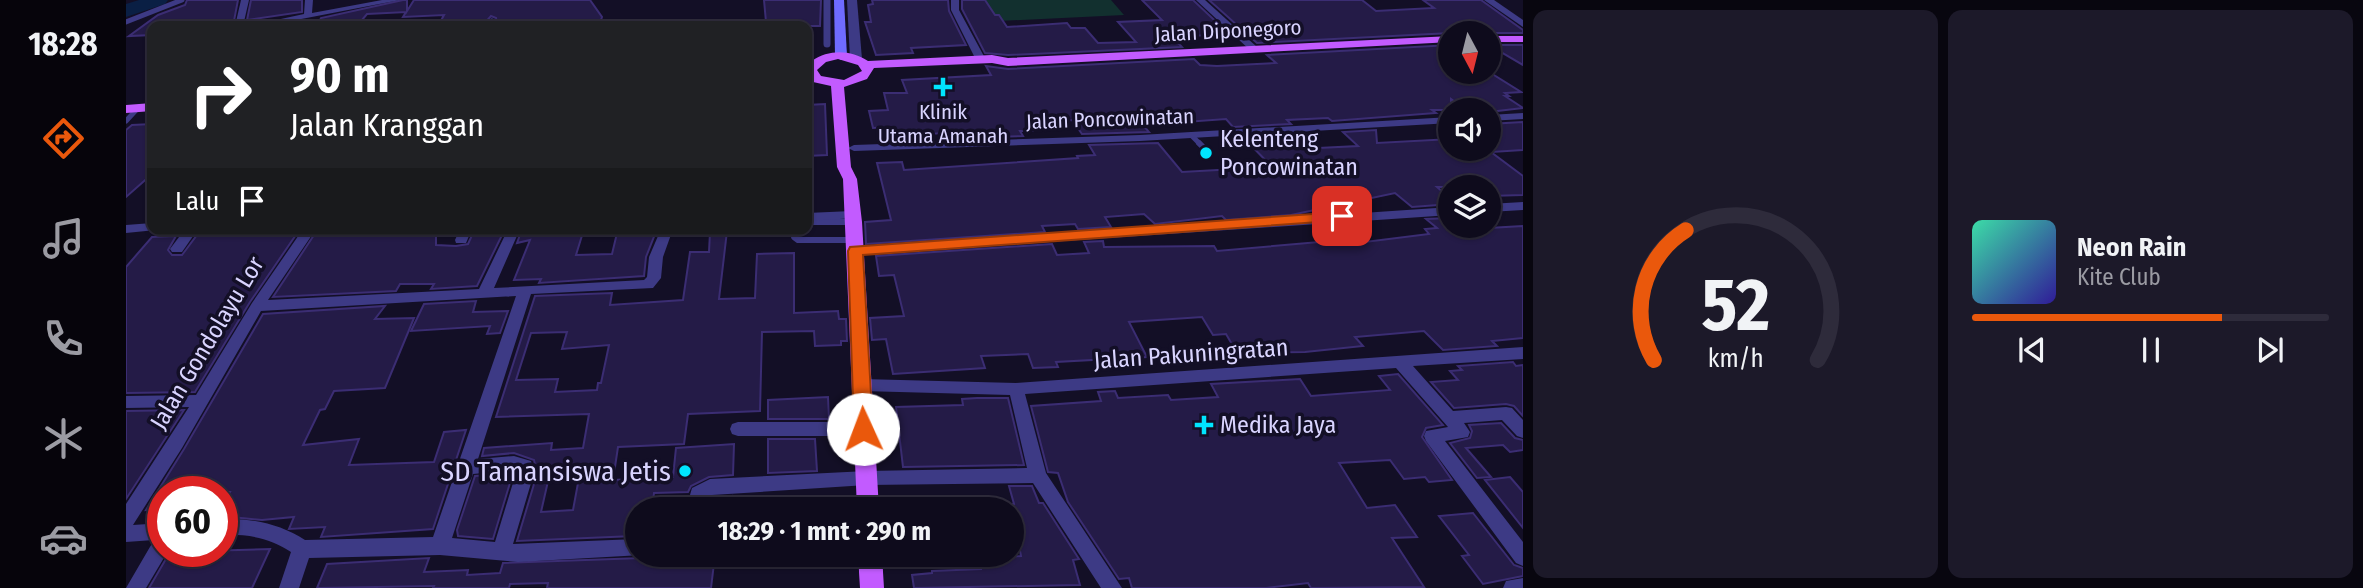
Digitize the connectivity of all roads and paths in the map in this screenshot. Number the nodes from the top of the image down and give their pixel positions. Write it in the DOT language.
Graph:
graph roads {
  1 [pos="182,0"];
  2 [pos="245,0"];
  3 [pos="309,0"];
  4 [pos="396,0"];
  5 [pos="827,0"];
  6 [pos="839,0"];
  7 [pos="852,0"];
  8 [pos="955,0"];
  9 [pos="1200,0"];
  10 [pos="1488,0"];
  11 [pos="361,3"];
  12 [pos="308,14"];
  13 [pos="240,21"];
  14 [pos="275,21"];
  15 [pos="126,22"];
  16 [pos="839,22"];
  17 [pos="853,22"];
  18 [pos="1523,24"];
  19 [pos="1523,33"];
  20 [pos="1502,35"];
  21 [pos="1502,38"];
  22 [pos="1523,39"];
  23 [pos="1438,40"];
  24 [pos="827,44"];
  25 [pos="1254,49"];
  26 [pos="841,56"];
  27 [pos="981,60"];
  28 [pos="1008,62"];
  29 [pos="864,65"];
  30 [pos="812,71"];
  31 [pos="812,75"];
  32 [pos="843,83"];
  33 [pos="143,106"];
  34 [pos="1523,116"];
  35 [pos="1501,117"];
  36 [pos="126,121"];
  37 [pos="1438,121"];
  38 [pos="1191,135"];
  39 [pos="1202,146"];
  40 [pos="853,148"];
  41 [pos="850,179"];
  42 [pos="1523,206"];
  43 [pos="1501,207"];
  44 [pos="1438,211"];
  45 [pos="812,219"];
  46 [pos="812,223"];
  47 [pos="147,227"];
  48 [pos="126,229"];
  49 [pos="854,232"];
  50 [pos="188,235"];
  51 [pos="306,235"];
  52 [pos="511,235"];
  53 [pos="665,235"];
  54 [pos="794,235"];
  55 [pos="177,249"];
  56 [pos="525,289"];
  57 [pos="484,294"];
  58 [pos="257,306"];
  59 [pos="1523,353"];
  60 [pos="1400,362"];
  61 [pos="862,385"];
  62 [pos="1016,389"];
  63 [pos="199,401"];
  64 [pos="126,402"];
  65 [pos="1449,418"];
  66 [pos="738,429"];
  67 [pos="863,429"];
  68 [pos="1523,431"];
  69 [pos="467,467"];
  70 [pos="1038,475"];
  71 [pos="867,478"];
  72 [pos="697,497"];
  73 [pos="868,497"];
  74 [pos="126,520"];
  75 [pos="238,526"];
  76 [pos="147,532"];
  77 [pos="126,534"];
  78 [pos="440,547"];
  79 [pos="625,548"];
  80 [pos="302,549"];
  81 [pos="501,552"];
  82 [pos="1523,557"];
  83 [pos="148,567"];
  84 [pos="871,567"];
  85 [pos="1523,587"];
  86 [pos="135,588"];
  87 [pos="289,588"];
  88 [pos="872,588"];
  89 [pos="1112,588"];
  90 [pos="1513,588"];
  1 -- 15 [label="lane"];
  2 -- 13 [label="street"];
  3 -- 12 [label="street"];
  4 -- 11 [label="street"];
  5 -- 24 [label="street"];
  6 -- 16 [label="main road"];
  7 -- 17 [label="street"];
  8 -- 27 [label="street"];
  9 -- 25 [label="street"];
  10 -- 18 [label="street"];
  11 -- 12 [label="street"];
  12 -- 14 [label="street"];
  16 -- 17 [label="main road"];
  16 -- 26 [label="main road"];
  17 -- 29 [label="street"];
  19 -- 20 [label="main road"];
  21 -- 22 [label="main road"];
  23 -- 25 [label="main road, Jalan Diponegoro"];
  25 -- 28 [label="main road, Jalan Diponegoro"];
  26 -- 29 [label="main road"];
  26 -- 30 [label="main road"];
  27 -- 28 [label="main road, Jalan Diponegoro"];
  27 -- 29 [label="main road, Jalan Diponegoro"];
  28 -- 29 [label="main road, Jalan Diponegoro"];
  29 -- 32 [label="main road"];
  31 -- 32 [label="main road"];
  32 -- 40 [label="main road"];
  32 -- 41 [label="main road"];
  33 -- 36 [label="lane"];
  34 -- 35 [label="street"];
  37 -- 38 [label="street, Jalan Poncowinatan"];
  38 -- 39 [label="lane"];
  38 -- 40 [label="street, Jalan Poncowinatan"];
  40 -- 41 [label="main road"];
  41 -- 49 [label="main road"];
  42 -- 43 [label="street"];
  44 -- 49 [label="street"];
  45 -- 49 [label="street"];
  46 -- 49 [label="lane"];
  47 -- 48 [label="street"];
  49 -- 54 [label="lane"];
  49 -- 61 [label="main road"];
  50 -- 55 [label="street"];
  51 -- 58 [label="street, Jalan Gondolayu Lor"];
  52 -- 57 [label="street"];
  53 -- 56 [label="street"];
  56 -- 57 [label="street"];
  56 -- 69 [label="street"];
  57 -- 58 [label="street"];
  58 -- 63 [label="street, Jalan Gondolayu Lor"];
  59 -- 60 [label="street, Jalan Pakuningratan"];
  60 -- 62 [label="street, Jalan Pakuningratan"];
  60 -- 65 [label="street"];
  61 -- 62 [label="street, Jalan Pakuningratan"];
  61 -- 67 [label="main road"];
  62 -- 70 [label="street"];
  63 -- 64 [label="street"];
  63 -- 74 [label="street, Jalan Gondolayu Lor"];
  65 -- 68 [label="street"];
  65 -- 82 [label="street"];
  66 -- 67 [label="street"];
  67 -- 71 [label="main road"];
  69 -- 78 [label="street"];
  69 -- 81 [label="street"];
  70 -- 71 [label="street"];
  70 -- 89 [label="street"];
  71 -- 72 [label="street"];
  71 -- 73 [label="main road"];
  75 -- 80 [label="street"];
  76 -- 77 [label="street"];
  78 -- 80 [label="street"];
  78 -- 81 [label="street"];
  79 -- 81 [label="street"];
  80 -- 87 [label="street"];
  83 -- 86 [label="street"];
  84 -- 88 [label="main road"];
  85 -- 90 [label="street"];
}
